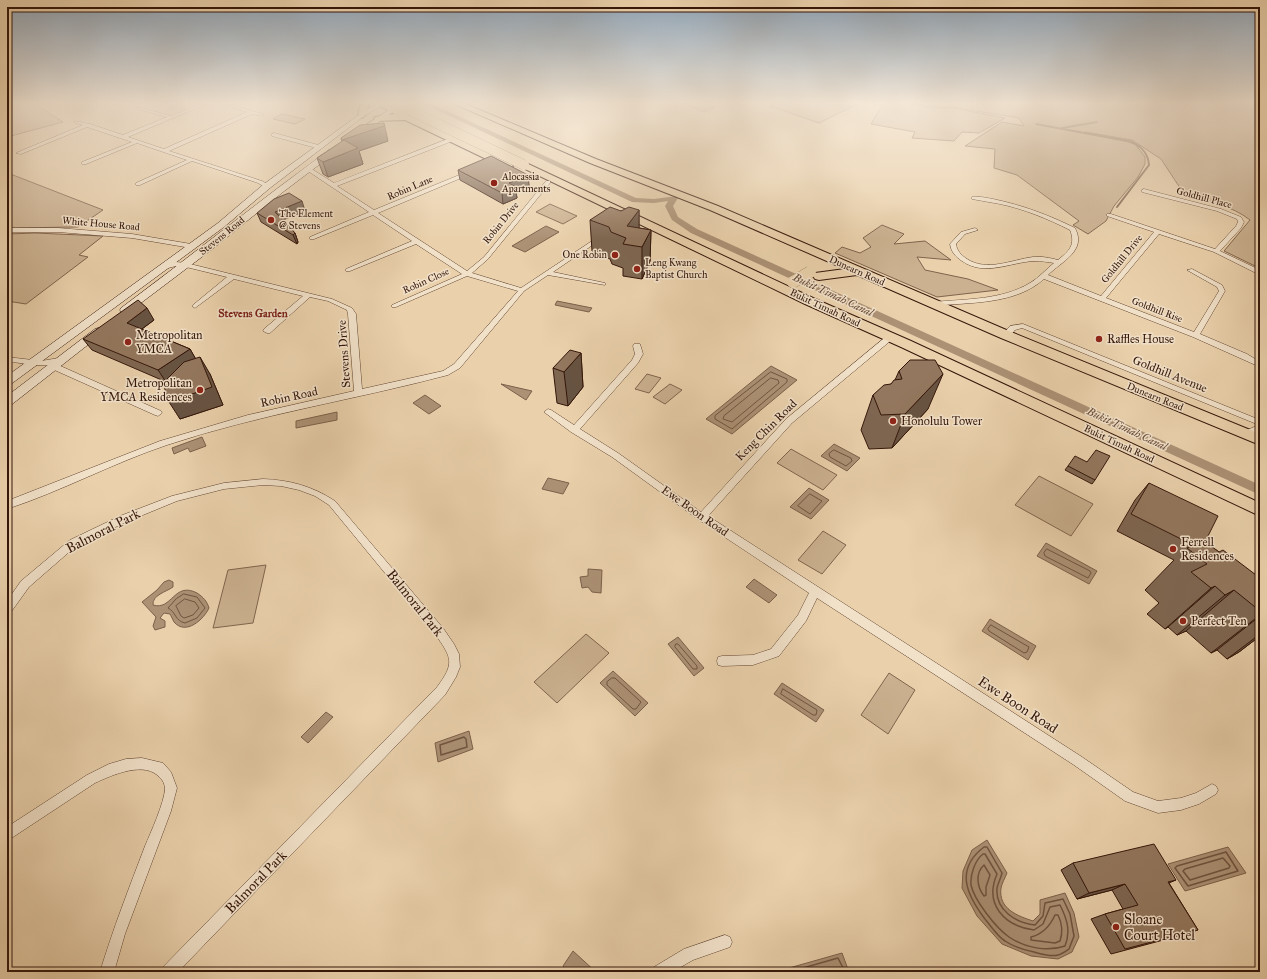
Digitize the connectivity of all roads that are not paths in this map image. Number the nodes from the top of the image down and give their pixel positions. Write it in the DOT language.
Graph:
graph roads {
  1 [pos="33,148"];
  2 [pos="122,148"];
  3 [pos="154,148"];
  4 [pos="171,148"];
  5 [pos="319,148"];
  6 [pos="433,148"];
  7 [pos="467,148"];
  8 [pos="485,148"];
  9 [pos="563,148"];
  10 [pos="576,148"];
  11 [pos="336,149"];
  12 [pos="164,151"];
  13 [pos="19,153"];
  14 [pos="191,160"];
  15 [pos="84,163"];
  16 [pos="308,169"];
  17 [pos="476,170"];
  18 [pos="642,179"];
  19 [pos="548,182"];
  20 [pos="138,184"];
  21 [pos="334,185"];
  22 [pos="267,186"];
  23 [pos="1144,191"];
  24 [pos="585,193"];
  25 [pos="974,198"];
  26 [pos="374,213"];
  27 [pos="1109,215"];
  28 [pos="7,230"];
  29 [pos="975,230"];
  30 [pos="1157,232"];
  31 [pos="607,233"];
  32 [pos="312,238"];
  33 [pos="417,241"];
  34 [pos="191,246"];
  35 [pos="208,248"];
  36 [pos="1216,251"];
  37 [pos="180,254"];
  38 [pos="820,255"];
  39 [pos="1059,262"];
  40 [pos="186,265"];
  41 [pos="164,267"];
  42 [pos="348,270"];
  43 [pos="1190,270"];
  44 [pos="857,271"];
  45 [pos="1259,271"];
  46 [pos="547,273"];
  47 [pos="467,274"];
  48 [pos="814,274"];
  49 [pos="233,276"];
  50 [pos="1046,277"];
  51 [pos="764,279"];
  52 [pos="603,284"];
  53 [pos="522,290"];
  54 [pos="308,295"];
  55 [pos="1102,300"];
  56 [pos="810,301"];
  57 [pos="934,304"];
  58 [pos="195,306"];
  59 [pos="394,306"];
  60 [pos="119,315"];
  61 [pos="106,325"];
  62 [pos="267,331"];
  63 [pos="1006,335"];
  64 [pos="1196,335"];
  65 [pos="891,337"];
  66 [pos="637,346"];
  67 [pos="7,359"];
  68 [pos="63,359"];
  69 [pos="31,362"];
  70 [pos="1260,365"];
  71 [pos="53,366"];
  72 [pos="7,381"];
  73 [pos="358,394"];
  74 [pos="7,402"];
  75 [pos="548,412"];
  76 [pos="158,413"];
  77 [pos="1260,423"];
  78 [pos="1260,428"];
  79 [pos="574,430"];
  80 [pos="1245,434"];
  81 [pos="1260,440"];
  82 [pos="7,505"];
  83 [pos="1260,510"];
  84 [pos="702,516"];
  85 [pos="815,592"];
  86 [pos="7,609"];
  87 [pos="722,661"];
  88 [pos="1212,790"];
  89 [pos="7,835"];
  90 [pos="725,942"];
  91 [pos="107,972"];
  92 [pos="168,972"];
  93 [pos="659,972"];
  1 -- 13 [label="street"];
  2 -- 15 [label="street"];
  3 -- 12 [label="street"];
  4 -- 12 [label="street"];
  5 -- 22 [label="main road, Stevens Road"];
  6 -- 21 [label="street"];
  7 -- 19 [label="highway"];
  8 -- 24 [label="highway, Bukit Timah Road, bridge"];
  9 -- 18 [label="highway, Dunearn Road"];
  10 -- 18 [label="highway"];
  11 -- 16 [label="main road, Stevens Road"];
  12 -- 14 [label="street"];
  14 -- 20 [label="street"];
  14 -- 22 [label="street"];
  16 -- 21 [label="street, Robin Close"];
  16 -- 35 [label="main road, Stevens Road"];
  17 -- 26 [label="street, Robin Lane"];
  18 -- 38 [label="highway, Dunearn Road"];
  19 -- 24 [label="highway"];
  19 -- 47 [label="street, Robin Drive"];
  21 -- 26 [label="street, Robin Close"];
  22 -- 34 [label="main road, Stevens Road"];
  23 -- 36 [label="street, Goldhill Place"];
  24 -- 51 [label="highway, Bukit Timah Road"];
  25 -- 39 [label="street"];
  26 -- 32 [label="street"];
  26 -- 33 [label="street, Robin Close"];
  27 -- 30 [label="street"];
  28 -- 34 [label="street, White House Road"];
  29 -- 39 [label="street"];
  30 -- 36 [label="street"];
  30 -- 55 [label="street, Goldhill Drive"];
  31 -- 46 [label="street, Robin Road"];
  33 -- 42 [label="street"];
  33 -- 47 [label="street, Robin Close"];
  34 -- 37 [label="main road, Stevens Road"];
  35 -- 37 [label="main road"];
  35 -- 40 [label="main road, Stevens Road"];
  36 -- 45 [label="street"];
  37 -- 41 [label="main road, Stevens Road"];
  38 -- 44 [label="highway, Dunearn Road"];
  38 -- 48 [label="highway"];
  39 -- 57 [label="street"];
  40 -- 41 [label="street, Stevens Drive"];
  40 -- 49 [label="street, Stevens Drive"];
  40 -- 60 [label="main road, Stevens Road"];
  41 -- 69 [label="main road, Stevens Road"];
  43 -- 64 [label="street"];
  44 -- 48 [label="highway"];
  44 -- 57 [label="highway, Dunearn Road"];
  46 -- 52 [label="street"];
  46 -- 53 [label="street, Robin Road"];
  47 -- 53 [label="street, Robin Close"];
  47 -- 59 [label="street, Robin Close"];
  48 -- 51 [label="highway, bridge"];
  48 -- 56 [label="highway"];
  49 -- 54 [label="street, Stevens Drive"];
  49 -- 58 [label="street"];
  50 -- 55 [label="street, Goldhill Rise"];
  51 -- 56 [label="highway, Bukit Timah Road"];
  53 -- 73 [label="street, Robin Road"];
  54 -- 62 [label="street"];
  54 -- 73 [label="street, Stevens Drive"];
  55 -- 64 [label="street, Goldhill Rise"];
  56 -- 65 [label="highway, Bukit Timah Road"];
  57 -- 63 [label="highway, Dunearn Road"];
  61 -- 68 [label="main road"];
  63 -- 77 [label="street, Goldhill Avenue"];
  63 -- 80 [label="highway, Dunearn Road"];
  64 -- 70 [label="street, Goldhill Rise"];
  65 -- 83 [label="highway, Bukit Timah Road"];
  65 -- 84 [label="street, Keng Chin Road"];
  66 -- 79 [label="street"];
  67 -- 69 [label="street"];
  68 -- 69 [label="street"];
  68 -- 71 [label="main road"];
  69 -- 72 [label="main road, Stevens Road"];
  71 -- 74 [label="main road"];
  71 -- 76 [label="street"];
  73 -- 82 [label="street, Robin Road"];
  75 -- 79 [label="street, Ewe Boon Road"];
  78 -- 80 [label="street"];
  79 -- 84 [label="street, Ewe Boon Road"];
  80 -- 81 [label="highway, Dunearn Road"];
  84 -- 85 [label="street, Ewe Boon Road"];
  85 -- 87 [label="street"];
  85 -- 88 [label="street, Ewe Boon Road"];
  86 -- 92 [label="street, Balmoral Park"];
  89 -- 91 [label="street"];
  90 -- 93 [label="street"];
}
